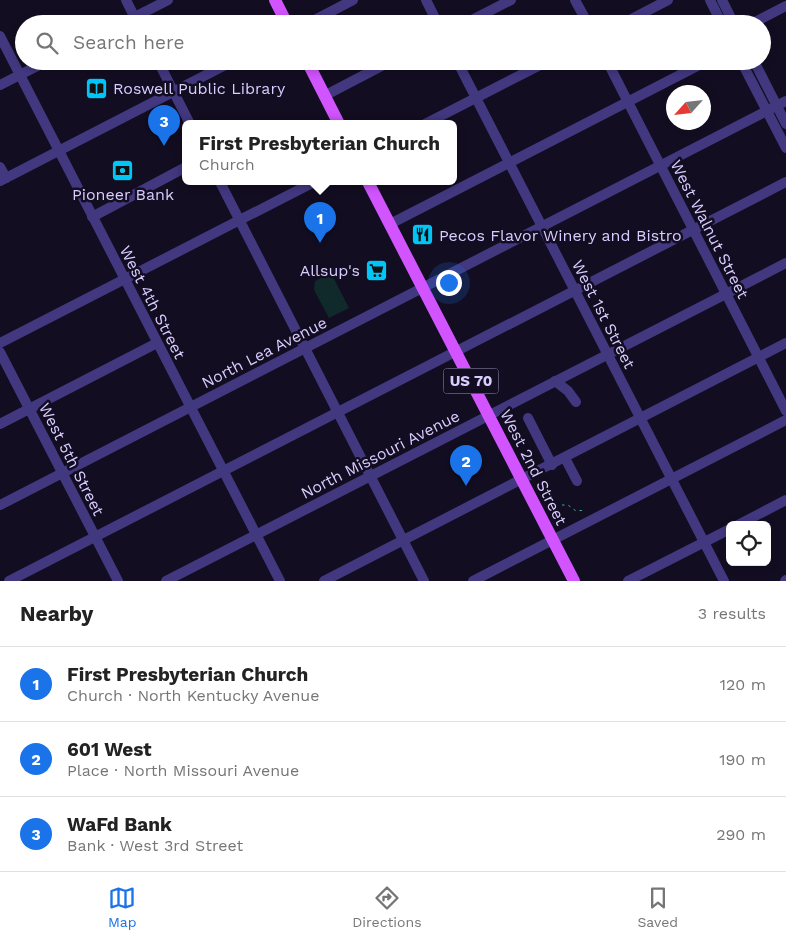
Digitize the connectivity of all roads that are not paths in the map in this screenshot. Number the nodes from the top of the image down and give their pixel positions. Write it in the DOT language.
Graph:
graph roads {
  1 [pos="126,0"];
  2 [pos="168,0"];
  3 [pos="275,0"];
  4 [pos="353,0"];
  5 [pos="426,0"];
  6 [pos="511,0"];
  7 [pos="576,0"];
  8 [pos="668,0"];
  9 [pos="710,0"];
  10 [pos="722,0"];
  11 [pos="786,6"];
  12 [pos="134,15"];
  13 [pos="144,15"];
  14 [pos="282,15"];
  15 [pos="324,15"];
  16 [pos="434,15"];
  17 [pos="482,15"];
  18 [pos="584,15"];
  19 [pos="639,15"];
  20 [pos="718,15"];
  21 [pos="730,15"];
  22 [pos="768,15"];
  23 [pos="0,36"];
  24 [pos="15,65"];
  25 [pos="17,70"];
  26 [pos="30,70"];
  27 [pos="162,70"];
  28 [pos="215,70"];
  29 [pos="311,70"];
  30 [pos="374,70"];
  31 [pos="462,70"];
  32 [pos="530,70"];
  33 [pos="612,70"];
  34 [pos="690,70"];
  35 [pos="746,70"];
  36 [pos="758,70"];
  37 [pos="20,75"];
  38 [pos="0,85"];
  39 [pos="173,91"];
  40 [pos="324,96"];
  41 [pos="476,98"];
  42 [pos="786,100"];
  43 [pos="628,102"];
  44 [pos="776,106"];
  45 [pos="766,110"];
  46 [pos="188,120"];
  47 [pos="337,120"];
  48 [pos="433,120"];
  49 [pos="786,124"];
  50 [pos="786,148"];
  51 [pos="58,150"];
  52 [pos="509,162"];
  53 [pos="660,165"];
  54 [pos="0,167"];
  55 [pos="182,169"];
  56 [pos="3,180"];
  57 [pos="786,182"];
  58 [pos="222,185"];
  59 [pos="308,185"];
  60 [pos="370,185"];
  61 [pos="92,217"];
  62 [pos="239,220"];
  63 [pos="390,224"];
  64 [pos="542,226"];
  65 [pos="693,230"];
  66 [pos="786,262"];
  67 [pos="124,279"];
  68 [pos="423,288"];
  69 [pos="575,290"];
  70 [pos="726,294"];
  71 [pos="0,343"];
  72 [pos="158,343"];
  73 [pos="786,343"];
  74 [pos="305,348"];
  75 [pos="455,351"];
  76 [pos="0,352"];
  77 [pos="607,354"];
  78 [pos="758,357"];
  79 [pos="555,381"];
  80 [pos="576,402"];
  81 [pos="190,407"];
  82 [pos="30,409"];
  83 [pos="786,411"];
  84 [pos="338,412"];
  85 [pos="488,415"];
  86 [pos="528,418"];
  87 [pos="640,418"];
  88 [pos="786,420"];
  89 [pos="0,424"];
  90 [pos="565,458"];
  91 [pos="552,465"];
  92 [pos="223,471"];
  93 [pos="62,473"];
  94 [pos="370,476"];
  95 [pos="671,479"];
  96 [pos="522,480"];
  97 [pos="577,481"];
  98 [pos="786,500"];
  99 [pos="0,505"];
  100 [pos="746,521"];
  101 [pos="726,531"];
  102 [pos="256,535"];
  103 [pos="95,537"];
  104 [pos="403,540"];
  105 [pos="553,540"];
  106 [pos="704,542"];
  107 [pos="9,581"];
  108 [pos="118,581"];
  109 [pos="166,581"];
  110 [pos="280,581"];
  111 [pos="324,581"];
  112 [pos="424,581"];
  113 [pos="473,581"];
  114 [pos="574,581"];
  115 [pos="628,581"];
  116 [pos="724,581"];
  1 -- 12 [label="street"];
  2 -- 13 [label="street"];
  3 -- 14 [label="main road"];
  4 -- 15 [label="street"];
  5 -- 16 [label="street"];
  6 -- 17 [label="street"];
  7 -- 18 [label="street"];
  8 -- 19 [label="street"];
  9 -- 20 [label="street"];
  10 -- 21 [label="street"];
  11 -- 22 [label="street"];
  23 -- 24 [label="street, West 4th Street"];
  25 -- 37 [label="street, West 4th Street"];
  26 -- 37 [label="street"];
  27 -- 39 [label="street"];
  28 -- 39 [label="street"];
  29 -- 40 [label="main road"];
  30 -- 40 [label="street"];
  31 -- 41 [label="street, West 1st Street"];
  32 -- 41 [label="street"];
  33 -- 43 [label="street, West Walnut Street"];
  34 -- 43 [label="street"];
  35 -- 45 [label="street"];
  36 -- 44 [label="street"];
  37 -- 38 [label="street"];
  37 -- 51 [label="street, West 4th Street"];
  39 -- 46 [label="street"];
  39 -- 51 [label="street"];
  40 -- 47 [label="main road"];
  41 -- 48 [label="street"];
  41 -- 52 [label="street, West 1st Street"];
  42 -- 44 [label="street, North Lea Avenue"];
  43 -- 52 [label="street"];
  43 -- 53 [label="street, West Walnut Street"];
  44 -- 45 [label="street, North Lea Avenue"];
  44 -- 49 [label="street"];
  45 -- 50 [label="street"];
  45 -- 53 [label="street, North Lea Avenue"];
  51 -- 56 [label="street"];
  51 -- 61 [label="street, West 4th Street"];
  52 -- 63 [label="street"];
  52 -- 64 [label="street, West 1st Street"];
  53 -- 64 [label="street, North Lea Avenue"];
  53 -- 65 [label="street, West Walnut Street"];
  54 -- 56 [label="street"];
  55 -- 61 [label="street"];
  57 -- 65 [label="street"];
  58 -- 62 [label="street"];
  59 -- 62 [label="street"];
  60 -- 63 [label="main road, West 2nd Street / US 70"];
  61 -- 67 [label="street, West 4th Street"];
  62 -- 67 [label="street"];
  62 -- 74 [label="street"];
  63 -- 68 [label="main road, West 2nd Street / US 70"];
  64 -- 68 [label="street, North Lea Avenue"];
  64 -- 69 [label="street, West 1st Street"];
  65 -- 69 [label="street"];
  65 -- 70 [label="street, West Walnut Street"];
  66 -- 70 [label="street, North Missouri Avenue"];
  67 -- 71 [label="street"];
  67 -- 72 [label="street, West 4th Street"];
  68 -- 74 [label="street, North Lea Avenue"];
  68 -- 75 [label="main road, West 2nd Street / US 70"];
  69 -- 75 [label="street"];
  69 -- 77 [label="street, West 1st Street"];
  70 -- 77 [label="street, North Missouri Avenue"];
  70 -- 78 [label="street, West Walnut Street"];
  72 -- 81 [label="street, West 4th Street"];
  72 -- 82 [label="street"];
  73 -- 78 [label="street"];
  74 -- 81 [label="street, North Lea Avenue"];
  74 -- 84 [label="street"];
  75 -- 84 [label="street"];
  75 -- 85 [label="main road, West 2nd Street / US 70"];
  76 -- 82 [label="street, West 5th Street"];
  77 -- 79 [label="street, North Missouri Avenue"];
  77 -- 87 [label="street, West 1st Street"];
  78 -- 83 [label="street, West Walnut Street"];
  78 -- 87 [label="street"];
  79 -- 80 [label="street"];
  79 -- 85 [label="street, North Missouri Avenue"];
  81 -- 92 [label="street, West 4th Street"];
  81 -- 93 [label="street, North Lea Avenue"];
  82 -- 89 [label="street"];
  82 -- 93 [label="street, West 5th Street"];
  84 -- 92 [label="street"];
  84 -- 94 [label="street"];
  85 -- 94 [label="street, North Missouri Avenue"];
  85 -- 96 [label="main road, West 2nd Street / US 70"];
  86 -- 91 [label="street"];
  87 -- 90 [label="street"];
  87 -- 95 [label="street, West 1st Street"];
  88 -- 95 [label="street"];
  90 -- 91 [label="street"];
  90 -- 97 [label="street"];
  91 -- 96 [label="street"];
  92 -- 102 [label="street, West 4th Street"];
  92 -- 103 [label="street"];
  93 -- 99 [label="street, North Lea Avenue"];
  93 -- 103 [label="street, West 5th Street"];
  94 -- 102 [label="street, North Missouri Avenue"];
  94 -- 104 [label="street"];
  95 -- 105 [label="street"];
  95 -- 106 [label="street, West 1st Street"];
  96 -- 104 [label="street"];
  96 -- 105 [label="main road, West 2nd Street / US 70"];
  98 -- 100 [label="street"];
  101 -- 106 [label="street"];
  102 -- 109 [label="street, North Missouri Avenue"];
  102 -- 110 [label="street, West 4th Street"];
  103 -- 107 [label="street"];
  103 -- 108 [label="street, West 5th Street"];
  104 -- 111 [label="street"];
  104 -- 112 [label="street"];
  105 -- 113 [label="street"];
  105 -- 114 [label="main road, West 2nd Street / US 70"];
  106 -- 115 [label="street"];
  106 -- 116 [label="street, West 1st Street"];
}
